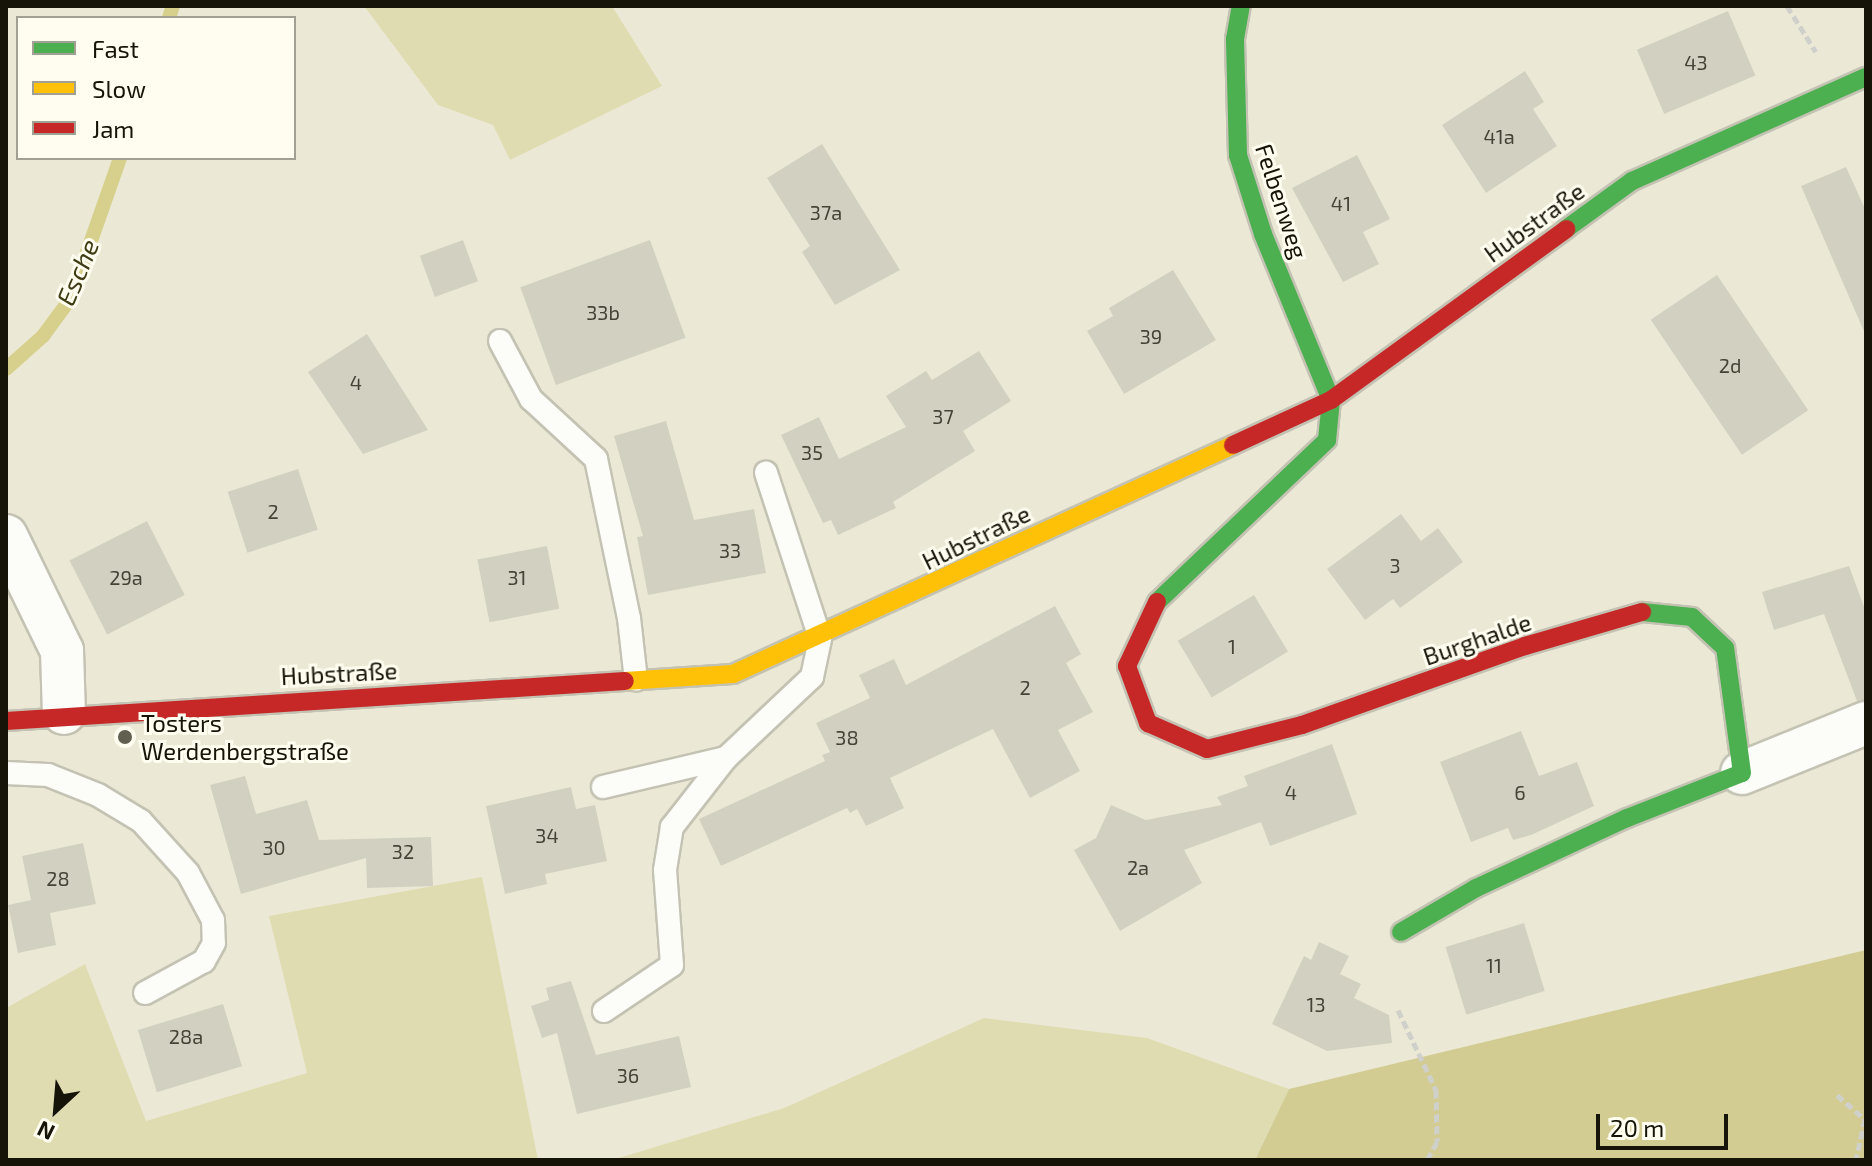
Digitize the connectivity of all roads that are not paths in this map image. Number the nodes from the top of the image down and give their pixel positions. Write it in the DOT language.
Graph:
graph roads {
  1 [pos="1241,6"];
  2 [pos="1866,77"];
  3 [pos="500,341"];
  4 [pos="1331,400"];
  5 [pos="766,473"];
  6 [pos="6,536"];
  7 [pos="820,638"];
  8 [pos="636,680"];
  9 [pos="64,713"];
  10 [pos="6,721"];
  11 [pos="1866,723"];
  12 [pos="726,758"];
  13 [pos="6,773"];
  14 [pos="1742,773"];
  15 [pos="603,787"];
  16 [pos="1401,932"];
  17 [pos="145,993"];
  18 [pos="604,1011"];
  1 -- 4 [label="street, Felbenweg"];
  2 -- 4 [label="street, Hubstraße"];
  3 -- 8 [label="lane"];
  4 -- 7 [label="street, Hubstraße"];
  4 -- 14 [label="street, Burghalde"];
  5 -- 7 [label="lane"];
  6 -- 9 [label="street"];
  7 -- 8 [label="street, Hubstraße"];
  7 -- 12 [label="lane"];
  8 -- 9 [label="street, Hubstraße"];
  9 -- 10 [label="street, Hubstraße"];
  11 -- 14 [label="street"];
  12 -- 15 [label="lane"];
  12 -- 18 [label="lane"];
  13 -- 17 [label="lane"];
  14 -- 16 [label="street"];
}
